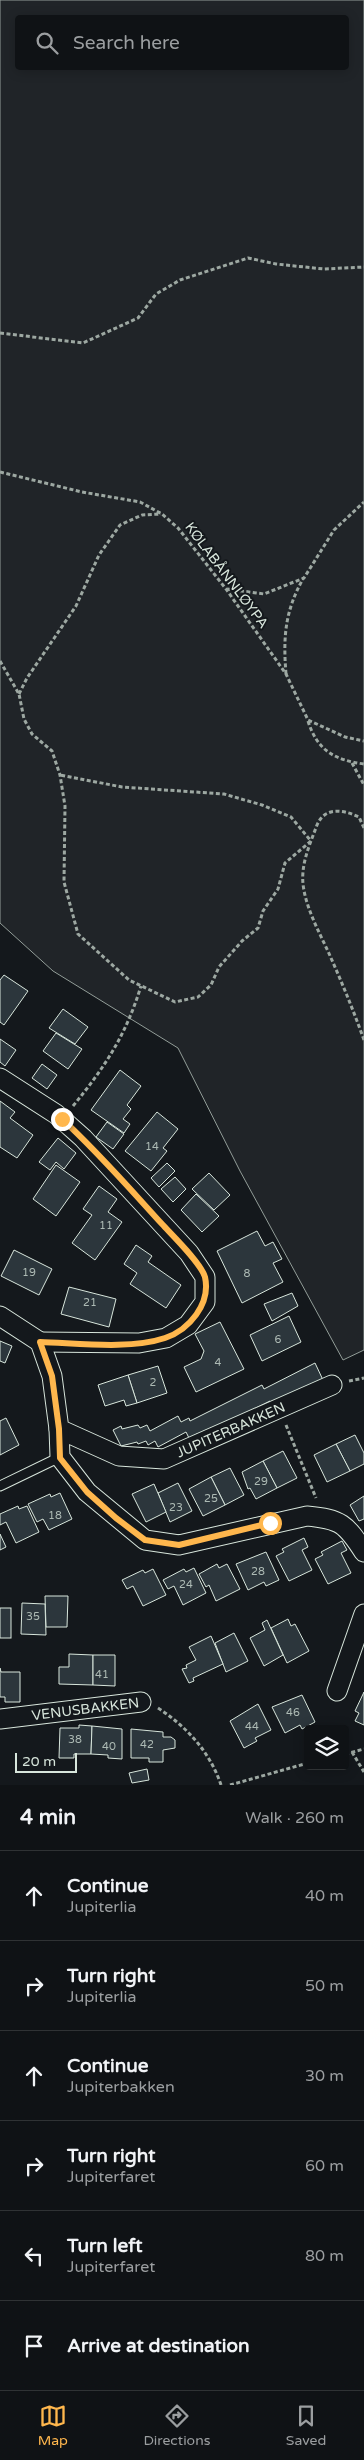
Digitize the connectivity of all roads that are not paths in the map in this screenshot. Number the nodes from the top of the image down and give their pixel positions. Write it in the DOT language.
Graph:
graph roads {
  1 [pos="0,1078"];
  2 [pos="0,1316"];
  3 [pos="40,1342"];
  4 [pos="332,1385"];
  5 [pos="59,1429"];
  6 [pos="60,1458"];
  7 [pos="0,1486"];
  8 [pos="364,1552"];
  9 [pos="364,1614"];
  10 [pos="337,1691"];
  11 [pos="141,1702"];
  12 [pos="0,1719"];
  1 -- 3 [label="street"];
  2 -- 3 [label="street"];
  3 -- 5 [label="street"];
  4 -- 5 [label="street, JUPITERBAKKEN"];
  5 -- 6 [label="street"];
  6 -- 7 [label="lane"];
  6 -- 8 [label="street"];
  9 -- 10 [label="street"];
  11 -- 12 [label="street, VENUSBAKKEN"];
}
